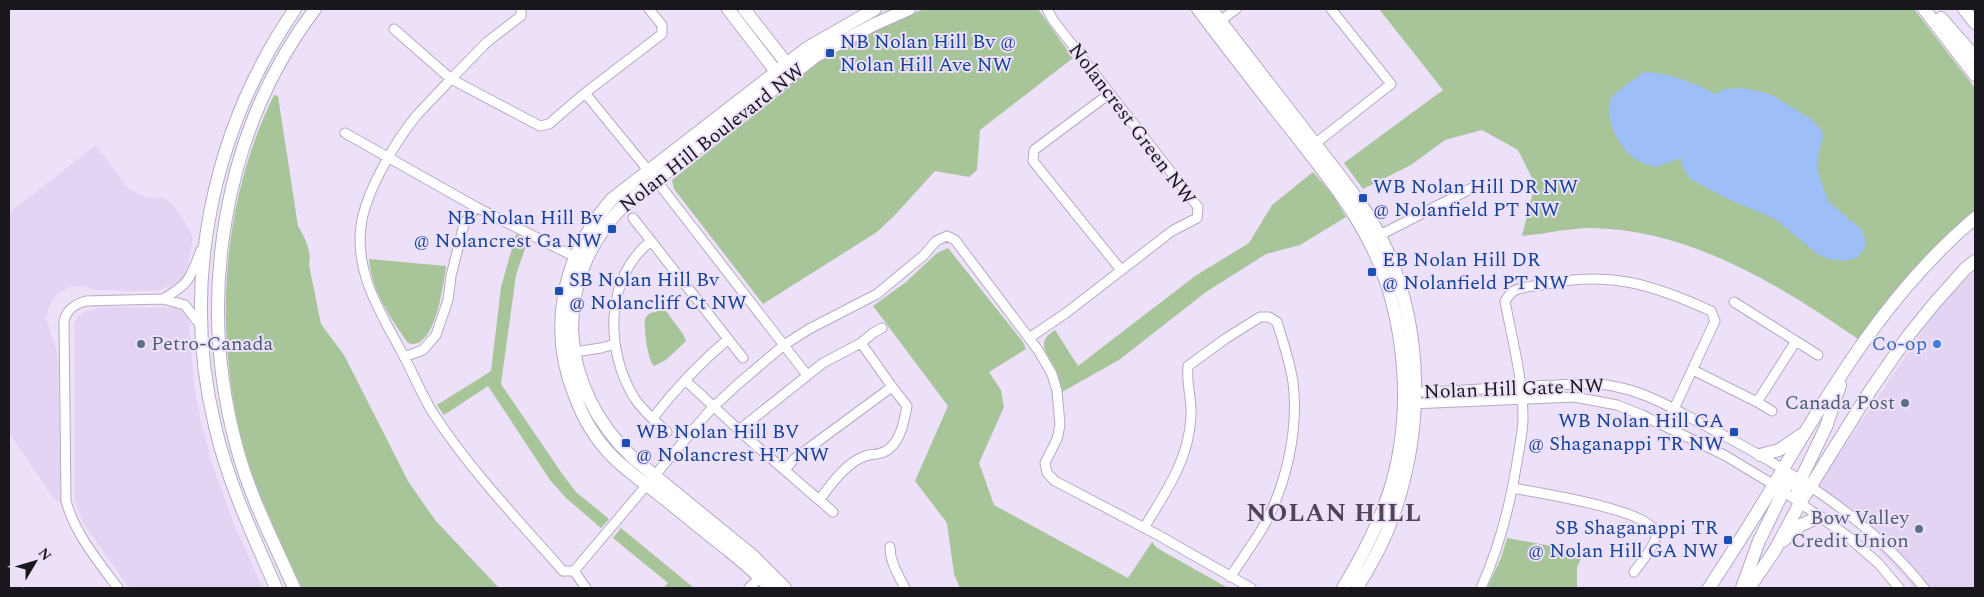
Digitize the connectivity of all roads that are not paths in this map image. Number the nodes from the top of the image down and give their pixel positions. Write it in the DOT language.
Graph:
graph roads {
  1 [pos="295,9"];
  2 [pos="315,9"];
  3 [pos="522,9"];
  4 [pos="649,9"];
  5 [pos="728,9"];
  6 [pos="744,9"];
  7 [pos="875,9"];
  8 [pos="909,9"];
  9 [pos="1047,9"];
  10 [pos="1198,9"];
  11 [pos="1211,9"];
  12 [pos="1236,9"];
  13 [pos="1331,9"];
  14 [pos="1924,9"];
  15 [pos="1932,9"];
  16 [pos="1964,9"];
  17 [pos="1220,21"];
  18 [pos="1975,23"];
  19 [pos="394,29"];
  20 [pos="1975,57"];
  21 [pos="785,72"];
  22 [pos="1975,75"];
  23 [pos="451,79"];
  24 [pos="585,93"];
  25 [pos="1109,94"];
  26 [pos="345,133"];
  27 [pos="1311,147"];
  28 [pos="389,158"];
  29 [pos="652,175"];
  30 [pos="1472,188"];
  31 [pos="476,207"];
  32 [pos="633,218"];
  33 [pos="1975,218"];
  34 [pos="206,236"];
  35 [pos="1374,238"];
  36 [pos="650,241"];
  37 [pos="580,260"];
  38 [pos="1975,261"];
  39 [pos="1120,270"];
  40 [pos="163,298"];
  41 [pos="1734,302"];
  42 [pos="202,328"];
  43 [pos="882,328"];
  44 [pos="1029,338"];
  45 [pos="728,339"];
  46 [pos="1796,341"];
  47 [pos="861,343"];
  48 [pos="615,344"];
  49 [pos="784,345"];
  50 [pos="574,352"];
  51 [pos="1818,355"];
  52 [pos="404,356"];
  53 [pos="743,358"];
  54 [pos="1845,368"];
  55 [pos="1693,370"];
  56 [pos="807,374"];
  57 [pos="685,380"];
  58 [pos="1520,386"];
  59 [pos="893,388"];
  60 [pos="1409,398"];
  61 [pos="1521,399"];
  62 [pos="1757,402"];
  63 [pos="713,406"];
  64 [pos="1675,410"];
  65 [pos="1772,411"];
  66 [pos="653,418"];
  67 [pos="1666,426"];
  68 [pos="739,430"];
  69 [pos="667,432"];
  70 [pos="1804,432"];
  71 [pos="1760,455"];
  72 [pos="1784,468"];
  73 [pos="785,470"];
  74 [pos="1800,478"];
  75 [pos="650,480"];
  76 [pos="1811,486"];
  77 [pos="1513,488"];
  78 [pos="1779,489"];
  79 [pos="820,499"];
  80 [pos="1800,503"];
  81 [pos="833,512"];
  82 [pos="1820,517"];
  83 [pos="1144,528"];
  84 [pos="890,547"];
  85 [pos="1775,550"];
  86 [pos="574,571"];
  87 [pos="1634,572"];
  88 [pos="764,573"];
  89 [pos="1230,577"];
  90 [pos="118,588"];
  91 [pos="276,588"];
  92 [pos="294,588"];
  93 [pos="586,588"];
  94 [pos="749,588"];
  95 [pos="770,588"];
  96 [pos="785,588"];
  97 [pos="905,588"];
  98 [pos="1251,588"];
  99 [pos="1344,588"];
  100 [pos="1357,588"];
  101 [pos="1481,588"];
  102 [pos="1710,588"];
  103 [pos="1742,588"];
  104 [pos="1749,588"];
  105 [pos="1899,588"];
  106 [pos="1924,588"];
  1 -- 34 [label="main road"];
  2 -- 92 [label="main road"];
  3 -- 23 [label="street"];
  4 -- 24 [label="street"];
  5 -- 21 [label="main road"];
  6 -- 21 [label="main road"];
  7 -- 21 [label="main road, Nolan Hill Boulevard NW"];
  8 -- 21 [label="main road, Nolan Hill Boulevard NW"];
  9 -- 25 [label="street, Nolancrest Green NW"];
  10 -- 27 [label="main road"];
  11 -- 17 [label="main road"];
  12 -- 17 [label="street"];
  13 -- 27 [label="street"];
  14 -- 22 [label="main road"];
  15 -- 20 [label="main road"];
  16 -- 18 [label="main road"];
  17 -- 27 [label="main road"];
  19 -- 23 [label="street"];
  21 -- 29 [label="main road, Nolan Hill Boulevard NW"];
  23 -- 24 [label="street"];
  23 -- 28 [label="street"];
  24 -- 29 [label="street"];
  25 -- 39 [label="street"];
  25 -- 39 [label="street, Nolancrest Green NW"];
  26 -- 28 [label="street"];
  27 -- 35 [label="main road"];
  28 -- 31 [label="street"];
  28 -- 52 [label="street"];
  29 -- 37 [label="main road, Nolan Hill Boulevard NW"];
  29 -- 49 [label="street"];
  30 -- 35 [label="street"];
  31 -- 37 [label="street"];
  31 -- 52 [label="street"];
  32 -- 36 [label="street"];
  33 -- 54 [label="main road"];
  34 -- 40 [label="street"];
  34 -- 42 [label="main road"];
  35 -- 60 [label="main road"];
  36 -- 45 [label="street"];
  36 -- 48 [label="street"];
  37 -- 50 [label="main road, Nolan Hill Boulevard NW"];
  37 -- 75 [label="main road, Nolan Hill Boulevard NW"];
  38 -- 76 [label="main road"];
  39 -- 44 [label="street, Nolancrest Green NW"];
  40 -- 42 [label="street"];
  40 -- 90 [label="street"];
  41 -- 46 [label="street"];
  42 -- 91 [label="main road"];
  43 -- 47 [label="street"];
  44 -- 49 [label="street"];
  44 -- 83 [label="street"];
  45 -- 53 [label="street"];
  45 -- 57 [label="street"];
  46 -- 51 [label="street"];
  46 -- 62 [label="street"];
  47 -- 56 [label="street"];
  47 -- 59 [label="street"];
  48 -- 50 [label="street"];
  48 -- 66 [label="street"];
  49 -- 56 [label="street"];
  49 -- 63 [label="street"];
  50 -- 75 [label="main road, Nolan Hill Boulevard NW"];
  52 -- 86 [label="street"];
  54 -- 70 [label="main road"];
  54 -- 74 [label="main road"];
  55 -- 58 [label="street"];
  55 -- 62 [label="street"];
  55 -- 64 [label="street"];
  56 -- 68 [label="street"];
  57 -- 63 [label="street"];
  57 -- 66 [label="street"];
  58 -- 60 [label="street, Nolan Hill Gate NW"];
  58 -- 61 [label="street"];
  58 -- 64 [label="street, Nolan Hill Gate NW"];
  59 -- 73 [label="street"];
  59 -- 79 [label="street"];
  60 -- 61 [label="street, Nolan Hill Gate NW"];
  60 -- 99 [label="main road"];
  60 -- 100 [label="main road"];
  61 -- 67 [label="street, Nolan Hill Gate NW"];
  61 -- 77 [label="street"];
  62 -- 65 [label="street"];
  63 -- 68 [label="street"];
  63 -- 75 [label="street"];
  64 -- 67 [label="street"];
  64 -- 71 [label="street, Nolan Hill Gate NW"];
  66 -- 69 [label="street"];
  67 -- 78 [label="street, Nolan Hill Gate NW"];
  68 -- 73 [label="street"];
  70 -- 71 [label="main road"];
  70 -- 72 [label="main road"];
  71 -- 72 [label="street, Nolan Hill Gate NW"];
  72 -- 74 [label="street, Nolan Hill Gate NW"];
  72 -- 78 [label="main road"];
  73 -- 79 [label="street"];
  74 -- 76 [label="street, Nolan Hill Gate NW"];
  74 -- 80 [label="main road"];
  75 -- 86 [label="street"];
  75 -- 88 [label="main road, Nolan Hill Boulevard NW"];
  76 -- 80 [label="main road"];
  76 -- 106 [label="street, Nolan Hill Gate NW"];
  77 -- 87 [label="street"];
  77 -- 101 [label="street"];
  78 -- 80 [label="street, Nolan Hill Gate NW"];
  78 -- 102 [label="main road"];
  78 -- 103 [label="main road"];
  79 -- 81 [label="street"];
  80 -- 82 [label="street, Nolan Hill Gate NW"];
  80 -- 85 [label="main road"];
  82 -- 85 [label="main road"];
  82 -- 105 [label="street, Nolan Hill Gate NW"];
  83 -- 89 [label="street"];
  83 -- 89 [label="street"];
  84 -- 97 [label="street"];
  85 -- 104 [label="main road"];
  86 -- 93 [label="street"];
  88 -- 94 [label="street"];
  88 -- 95 [label="main road, Nolan Hill Boulevard NW"];
  88 -- 96 [label="main road, Nolan Hill Boulevard NW"];
  89 -- 98 [label="street"];
}
